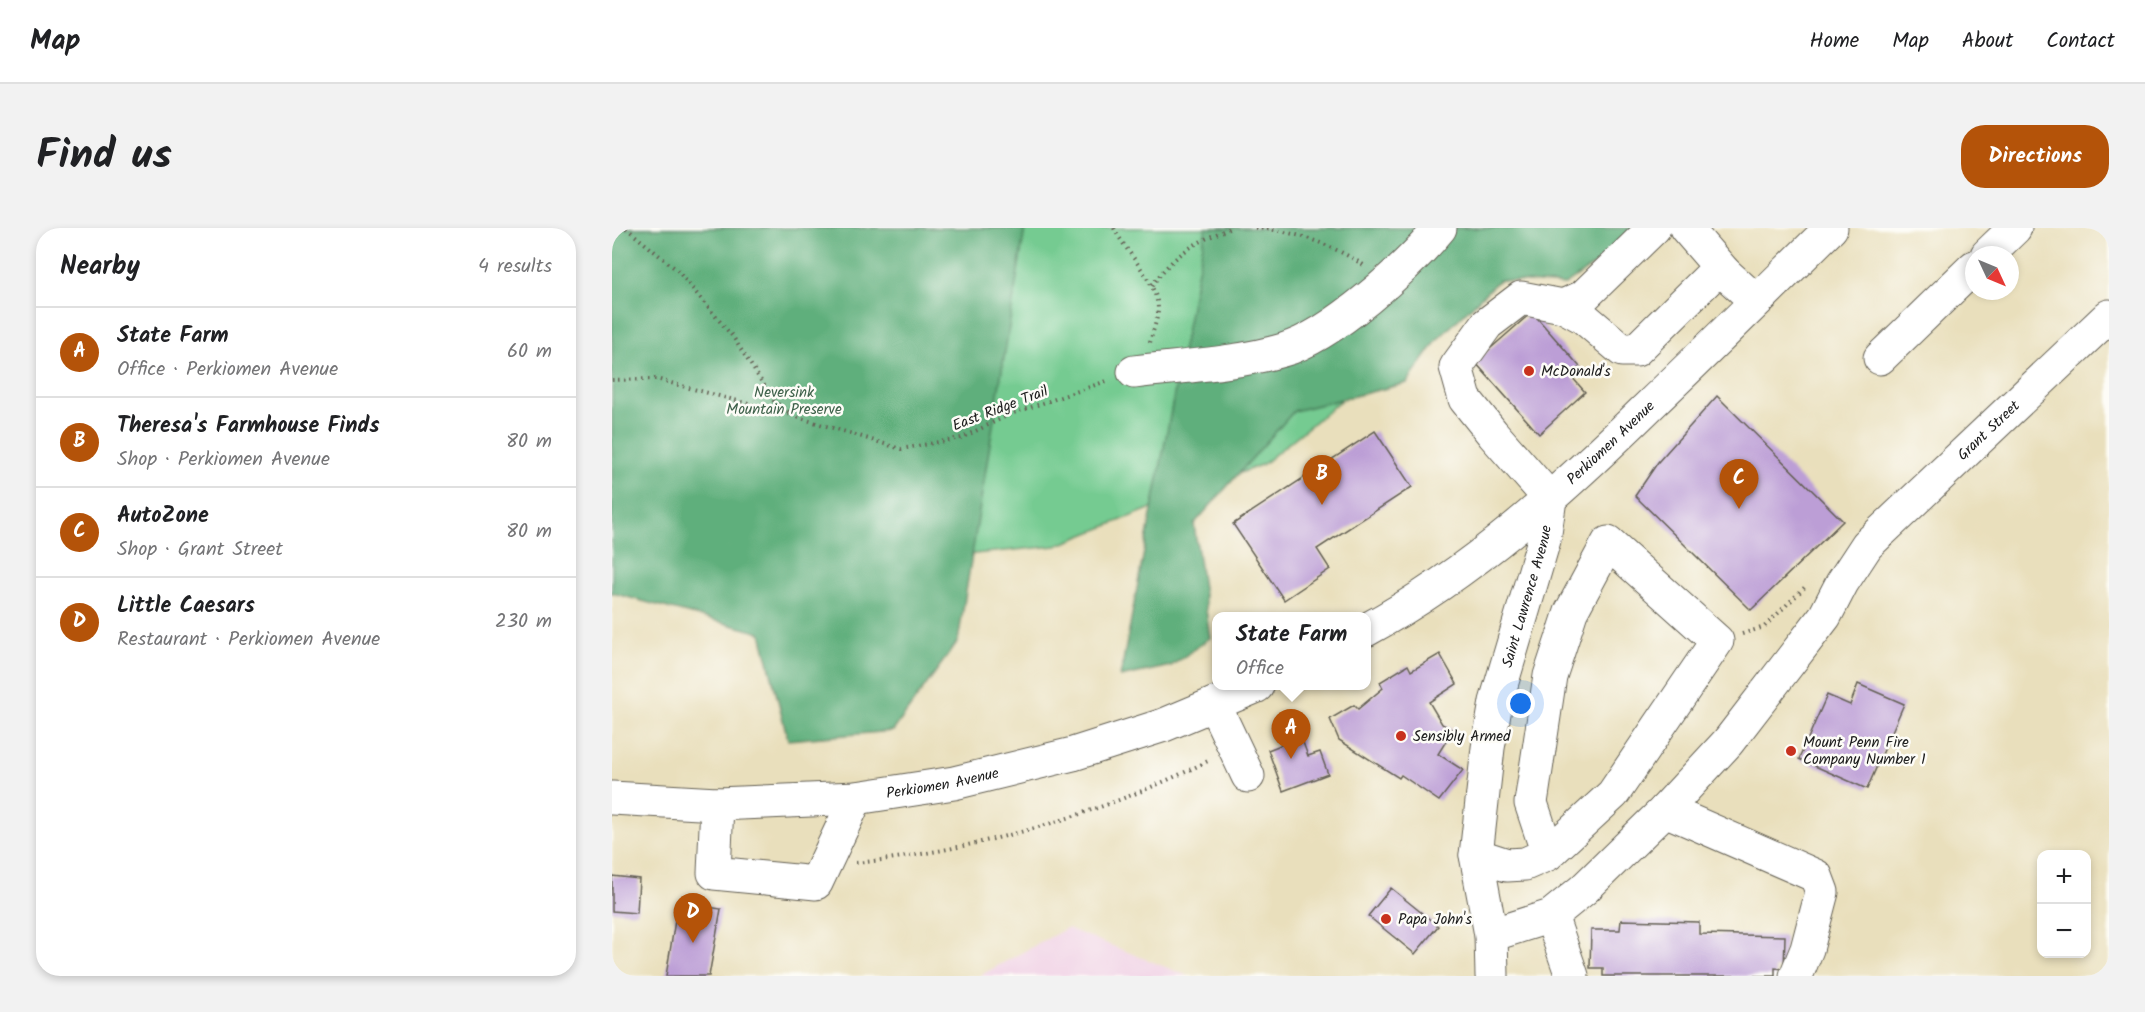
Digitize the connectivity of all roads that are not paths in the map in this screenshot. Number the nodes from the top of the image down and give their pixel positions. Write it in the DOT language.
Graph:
graph roads {
  1 [pos="1440,228"];
  2 [pos="1654,228"];
  3 [pos="1686,228"];
  4 [pos="1831,228"];
  5 [pos="2015,228"];
  6 [pos="1996,246"];
  7 [pos="1725,273"];
  8 [pos="1965,276"];
  9 [pos="1756,301"];
  10 [pos="1563,306"];
  11 [pos="2109,316"];
  12 [pos="1880,358"];
  13 [pos="1134,372"];
  14 [pos="1550,499"];
  15 [pos="1371,627"];
  16 [pos="1247,690"];
  17 [pos="1214,704"];
  18 [pos="1248,776"];
  19 [pos="612,798"];
  20 [pos="856,798"];
  21 [pos="717,804"];
  22 [pos="1665,810"];
  23 [pos="1548,854"];
  24 [pos="1476,855"];
  25 [pos="1551,916"];
  26 [pos="1491,936"];
  27 [pos="1492,976"];
  28 [pos="1572,976"];
  29 [pos="1796,976"];
  1 -- 13 [label="main road"];
  2 -- 10 [label="main road"];
  3 -- 7 [label="main road"];
  4 -- 9 [label="main road, Perkiomen Avenue"];
  5 -- 6 [label="main road"];
  7 -- 9 [label="main road"];
  7 -- 10 [label="main road"];
  8 -- 12 [label="main road"];
  9 -- 14 [label="main road, Perkiomen Avenue"];
  10 -- 14 [label="main road"];
  11 -- 22 [label="main road, Grant Street"];
  14 -- 15 [label="main road, Perkiomen Avenue"];
  14 -- 24 [label="main road, Saint Lawrence Avenue"];
  16 -- 17 [label="main road, Perkiomen Avenue"];
  17 -- 18 [label="main road"];
  17 -- 20 [label="main road, Perkiomen Avenue"];
  19 -- 21 [label="main road, Perkiomen Avenue"];
  20 -- 21 [label="main road, Perkiomen Avenue"];
  20 -- 21 [label="main road"];
  22 -- 25 [label="main road, Grant Street"];
  22 -- 29 [label="main road"];
  23 -- 23 [label="main road"];
  23 -- 24 [label="main road"];
  24 -- 26 [label="main road, Saint Lawrence Avenue"];
  25 -- 26 [label="main road"];
  25 -- 28 [label="main road"];
  26 -- 27 [label="main road, Saint Lawrence Avenue"];
}
